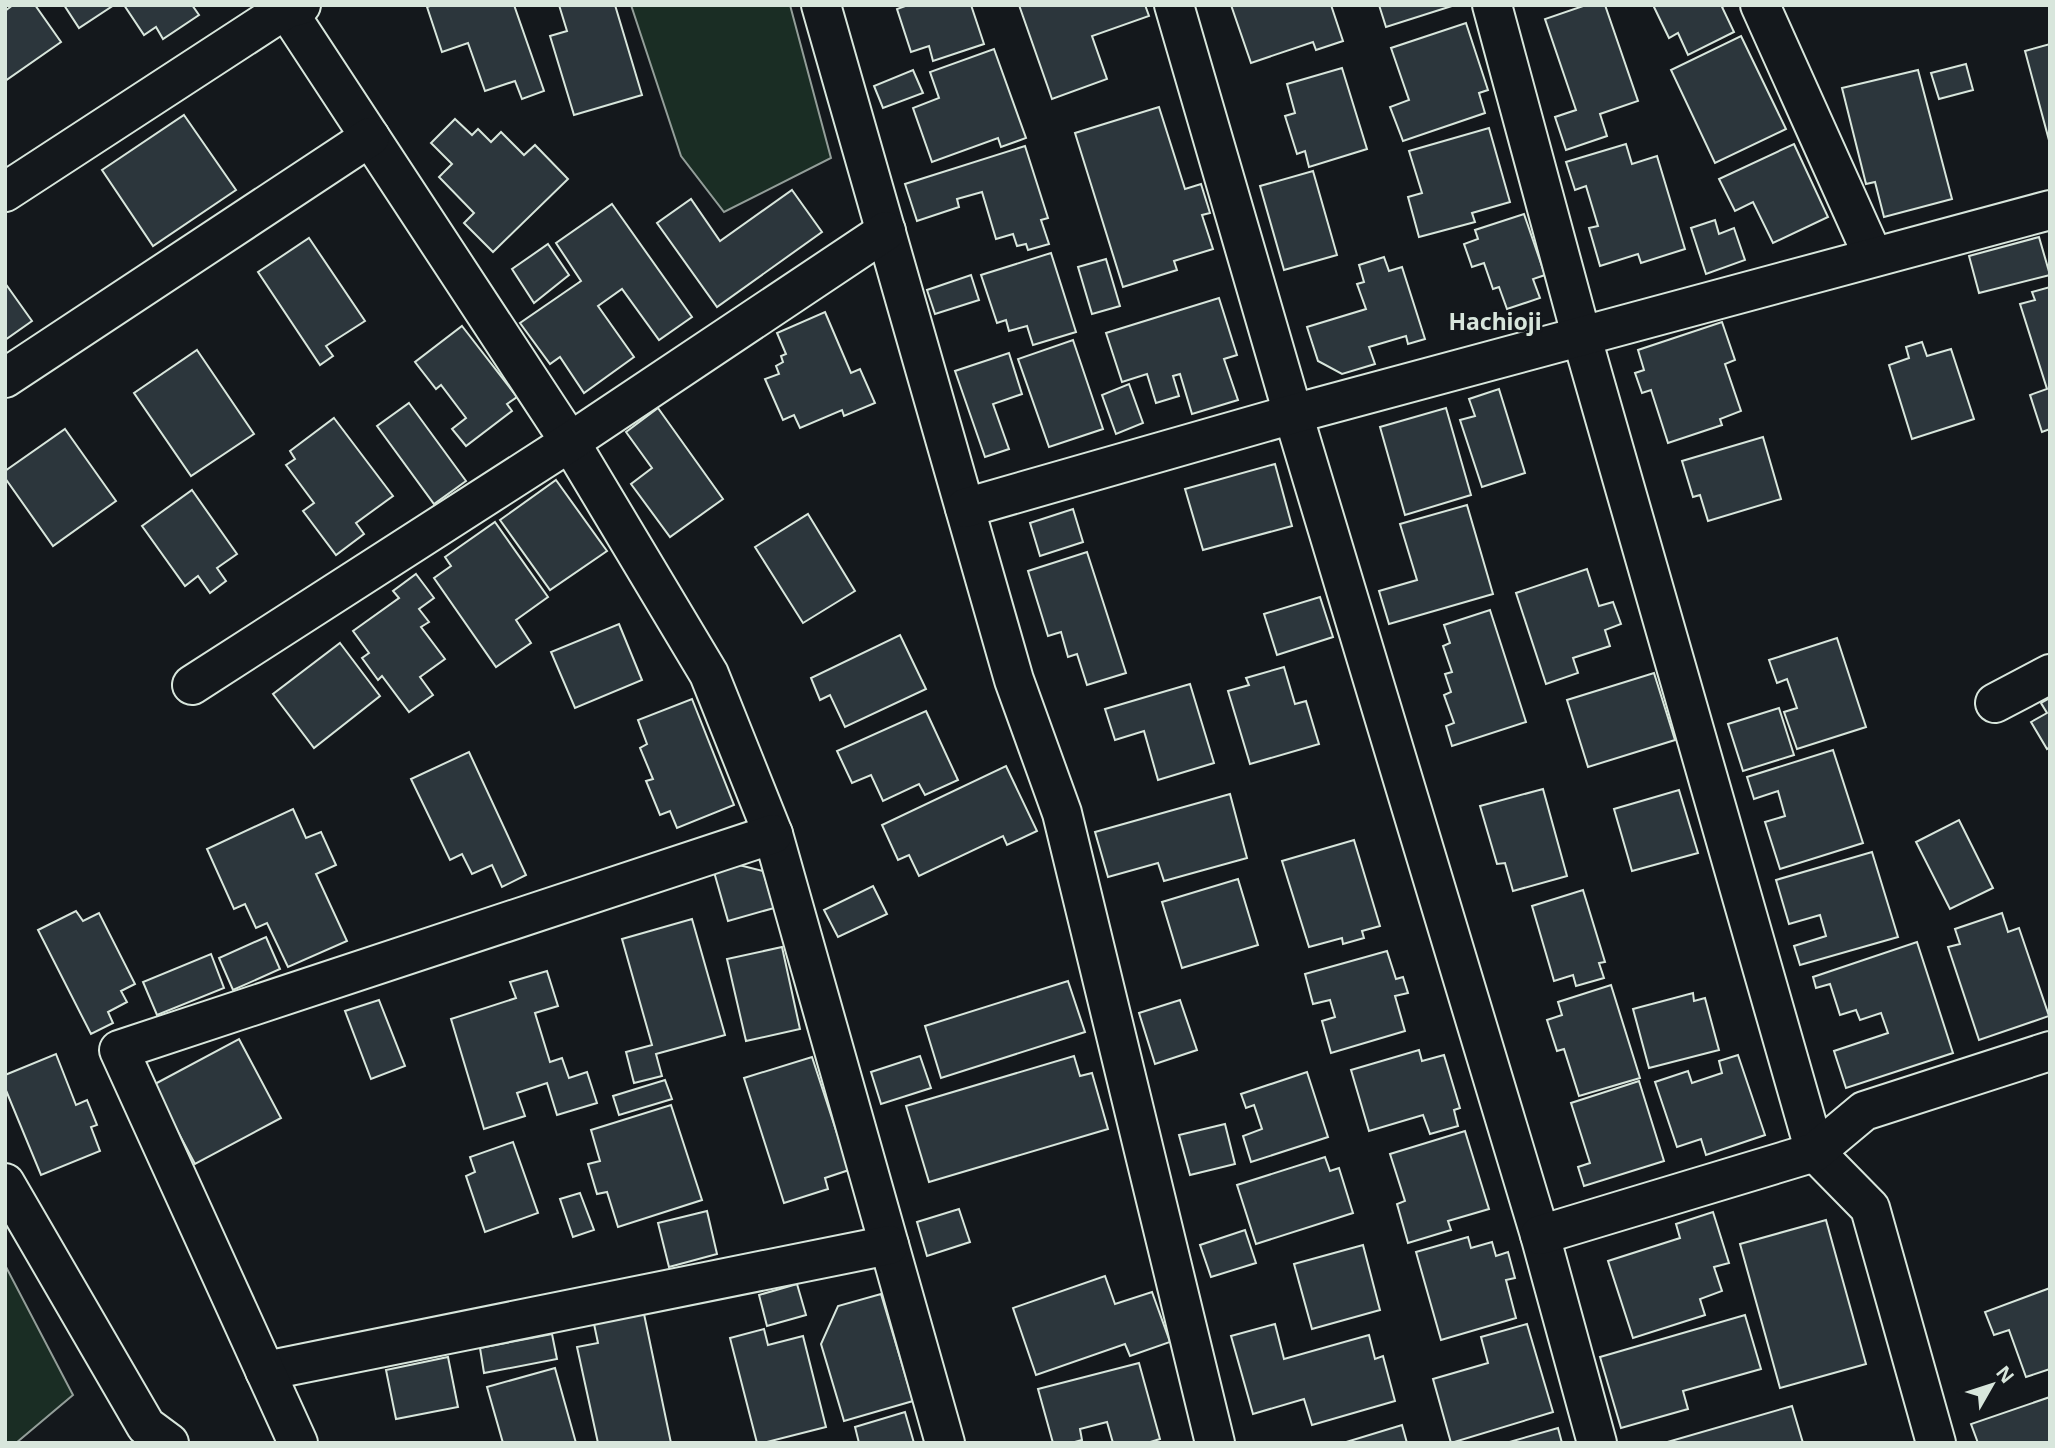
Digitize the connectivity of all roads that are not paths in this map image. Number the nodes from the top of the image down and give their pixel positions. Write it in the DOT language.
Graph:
graph roads {
  1 [pos="821,5"];
  2 [pos="1174,5"];
  3 [pos="1492,5"];
  4 [pos="1760,5"];
  5 [pos="293,7"];
  6 [pos="370,137"];
  7 [pos="5,192"];
  8 [pos="2050,210"];
  9 [pos="886,231"];
  10 [pos="1873,256"];
  11 [pos="1582,338"];
  12 [pos="5,378"];
  13 [pos="1293,414"];
  14 [pos="570,442"];
  15 [pos="965,508"];
  16 [pos="2050,674"];
  17 [pos="192,685"];
  18 [pos="1995,703"];
  19 [pos="773,834"];
  20 [pos="2050,1051"];
  21 [pos="1815,1152"];
  22 [pos="5,1183"];
  23 [pos="1540,1235"];
  24 [pos="889,1245"];
  25 [pos="265,1371"];
  26 [pos="169,1443"];
  27 [pos="298,1443"];
  28 [pos="945,1443"];
  29 [pos="1215,1443"];
  30 [pos="1597,1443"];
  31 [pos="1936,1443"];
  1 -- 9 [label="street"];
  2 -- 13 [label="street"];
  3 -- 11 [label="street"];
  4 -- 10 [label="street"];
  5 -- 6 [label="street"];
  5 -- 7 [label="street"];
  6 -- 12 [label="street"];
  6 -- 14 [label="street"];
  8 -- 10 [label="street"];
  9 -- 14 [label="street"];
  9 -- 15 [label="street"];
  10 -- 11 [label="street"];
  11 -- 13 [label="street"];
  11 -- 21 [label="street"];
  13 -- 15 [label="street"];
  13 -- 23 [label="street"];
  14 -- 17 [label="street"];
  14 -- 19 [label="street"];
  15 -- 29 [label="street"];
  16 -- 18 [label="street"];
  19 -- 24 [label="street"];
  19 -- 25 [label="street"];
  20 -- 21 [label="street"];
  21 -- 23 [label="street"];
  21 -- 31 [label="street"];
  22 -- 26 [label="street"];
  23 -- 30 [label="street"];
  24 -- 25 [label="street"];
  24 -- 28 [label="street"];
  25 -- 27 [label="street"];
}
